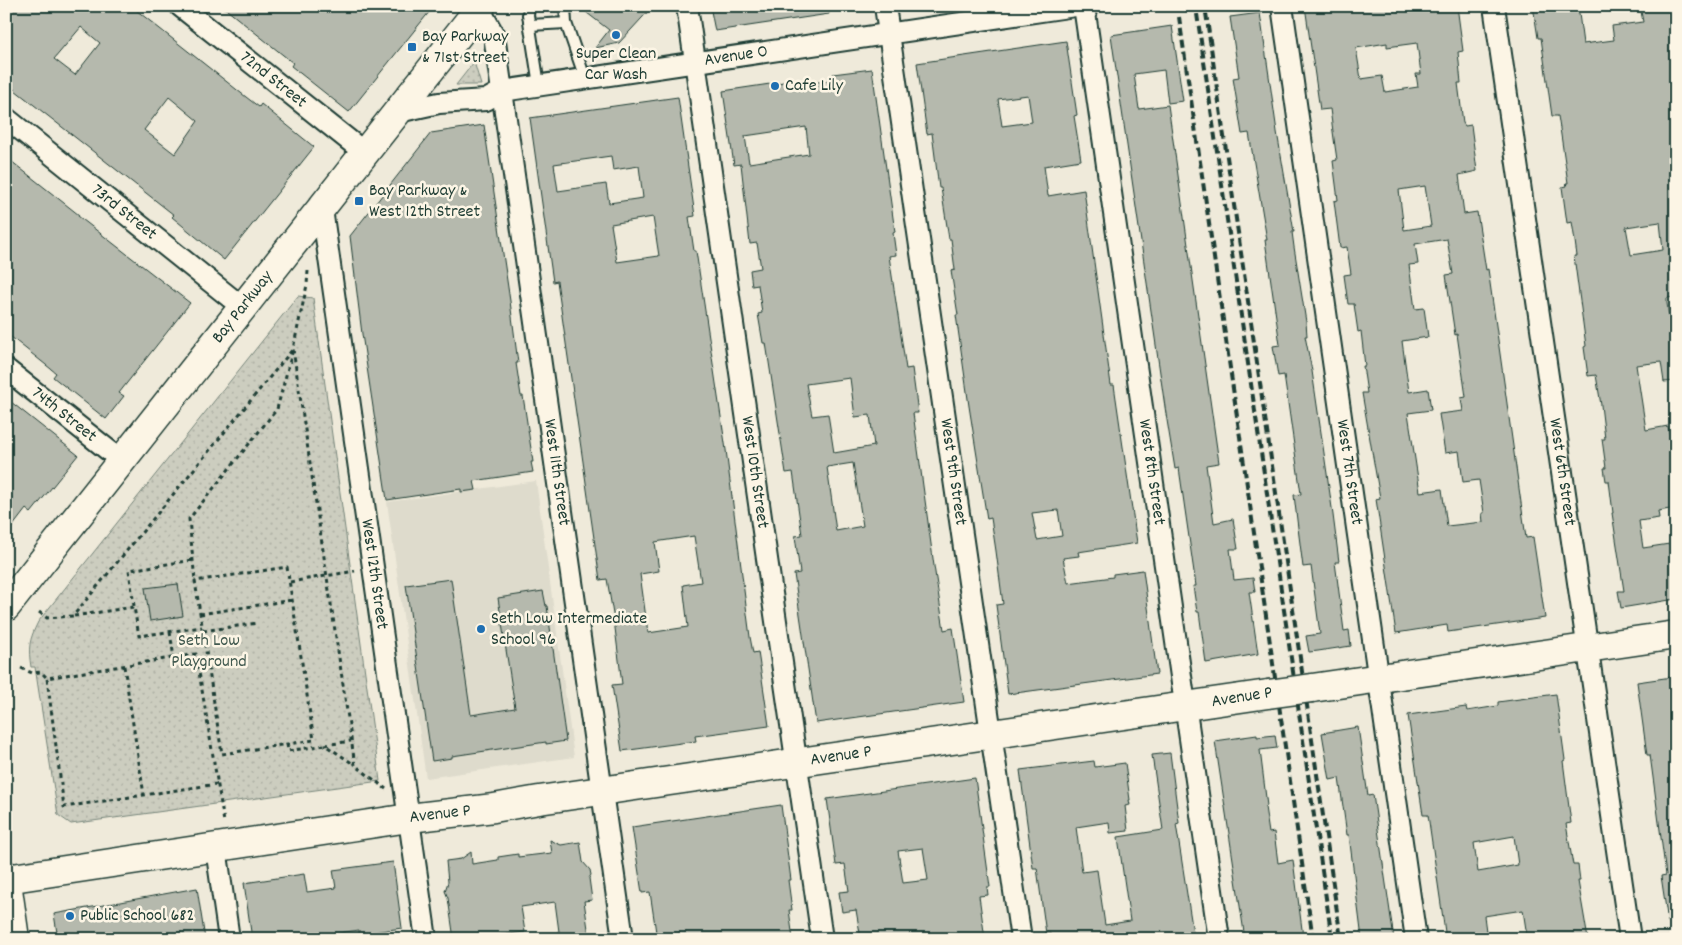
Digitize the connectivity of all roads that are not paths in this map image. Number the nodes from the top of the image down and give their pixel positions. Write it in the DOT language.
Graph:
graph roads {
  1 [pos="180,6"];
  2 [pos="528,6"];
  3 [pos="565,6"];
  4 [pos="687,6"];
  5 [pos="885,6"];
  6 [pos="1075,6"];
  7 [pos="1084,6"];
  8 [pos="1282,6"];
  9 [pos="1494,6"];
  10 [pos="479,7"];
  11 [pos="566,23"];
  12 [pos="530,25"];
  13 [pos="889,34"];
  14 [pos="695,61"];
  15 [pos="586,78"];
  16 [pos="539,85"];
  17 [pos="502,91"];
  18 [pos="398,112"];
  19 [pos="6,118"];
  20 [pos="365,153"];
  21 [pos="322,209"];
  22 [pos="242,307"];
  23 [pos="6,369"];
  24 [pos="122,461"];
  25 [pos="6,607"];
  26 [pos="1676,636"];
  27 [pos="1588,648"];
  28 [pos="1378,678"];
  29 [pos="1185,706"];
  30 [pos="991,734"];
  31 [pos="797,762"];
  32 [pos="602,791"];
  33 [pos="409,818"];
  34 [pos="216,848"];
  35 [pos="6,875"];
  36 [pos="6,879"];
  37 [pos="16,939"];
  38 [pos="229,939"];
  39 [pos="426,939"];
  40 [pos="623,939"];
  41 [pos="822,939"];
  42 [pos="1021,939"];
  43 [pos="1218,939"];
  44 [pos="1416,939"];
  45 [pos="1630,939"];
  1 -- 20 [label="street, 72nd Street"];
  2 -- 12 [label="lane"];
  3 -- 11 [label="lane"];
  4 -- 14 [label="street, West 10th Street"];
  5 -- 13 [label="street, West 9th Street"];
  6 -- 13 [label="street, Avenue O"];
  7 -- 29 [label="street, West 8th Street"];
  8 -- 28 [label="street, West 7th Street"];
  9 -- 27 [label="street, West 6th Street"];
  10 -- 17 [label="street, West 11th Street"];
  10 -- 18 [label="main road, Bay Parkway"];
  11 -- 12 [label="lane"];
  11 -- 15 [label="lane"];
  12 -- 16 [label="lane"];
  13 -- 14 [label="street, Avenue O"];
  13 -- 30 [label="street, West 9th Street"];
  14 -- 15 [label="street, Avenue O"];
  14 -- 31 [label="street, West 10th Street"];
  15 -- 16 [label="street, Avenue O"];
  16 -- 17 [label="street, Avenue O"];
  17 -- 18 [label="street, Avenue O"];
  17 -- 32 [label="street, West 11th Street"];
  18 -- 20 [label="main road, Bay Parkway"];
  19 -- 22 [label="street, 73rd Street"];
  20 -- 21 [label="main road, Bay Parkway"];
  21 -- 22 [label="main road, Bay Parkway"];
  21 -- 33 [label="street, West 12th Street"];
  22 -- 24 [label="main road, Bay Parkway"];
  23 -- 24 [label="street, 74th Street"];
  24 -- 25 [label="main road, Bay Parkway"];
  26 -- 27 [label="main road, Avenue P"];
  27 -- 28 [label="main road, Avenue P"];
  27 -- 45 [label="street, West 6th Street"];
  28 -- 29 [label="main road, Avenue P, bridge"];
  28 -- 44 [label="street, West 7th Street"];
  29 -- 30 [label="main road, Avenue P"];
  29 -- 43 [label="street, West 8th Street"];
  30 -- 31 [label="main road, Avenue P"];
  30 -- 42 [label="street, West 9th Street"];
  31 -- 32 [label="main road, Avenue P"];
  31 -- 41 [label="street, West 10th Street"];
  32 -- 33 [label="main road, Avenue P"];
  32 -- 40 [label="street, West 11th Street"];
  33 -- 34 [label="main road, Avenue P"];
  33 -- 39 [label="street, West 12th Street"];
  34 -- 36 [label="main road, Avenue P"];
  34 -- 38 [label="street"];
  35 -- 36 [label="main road"];
  36 -- 37 [label="main road"];
}
